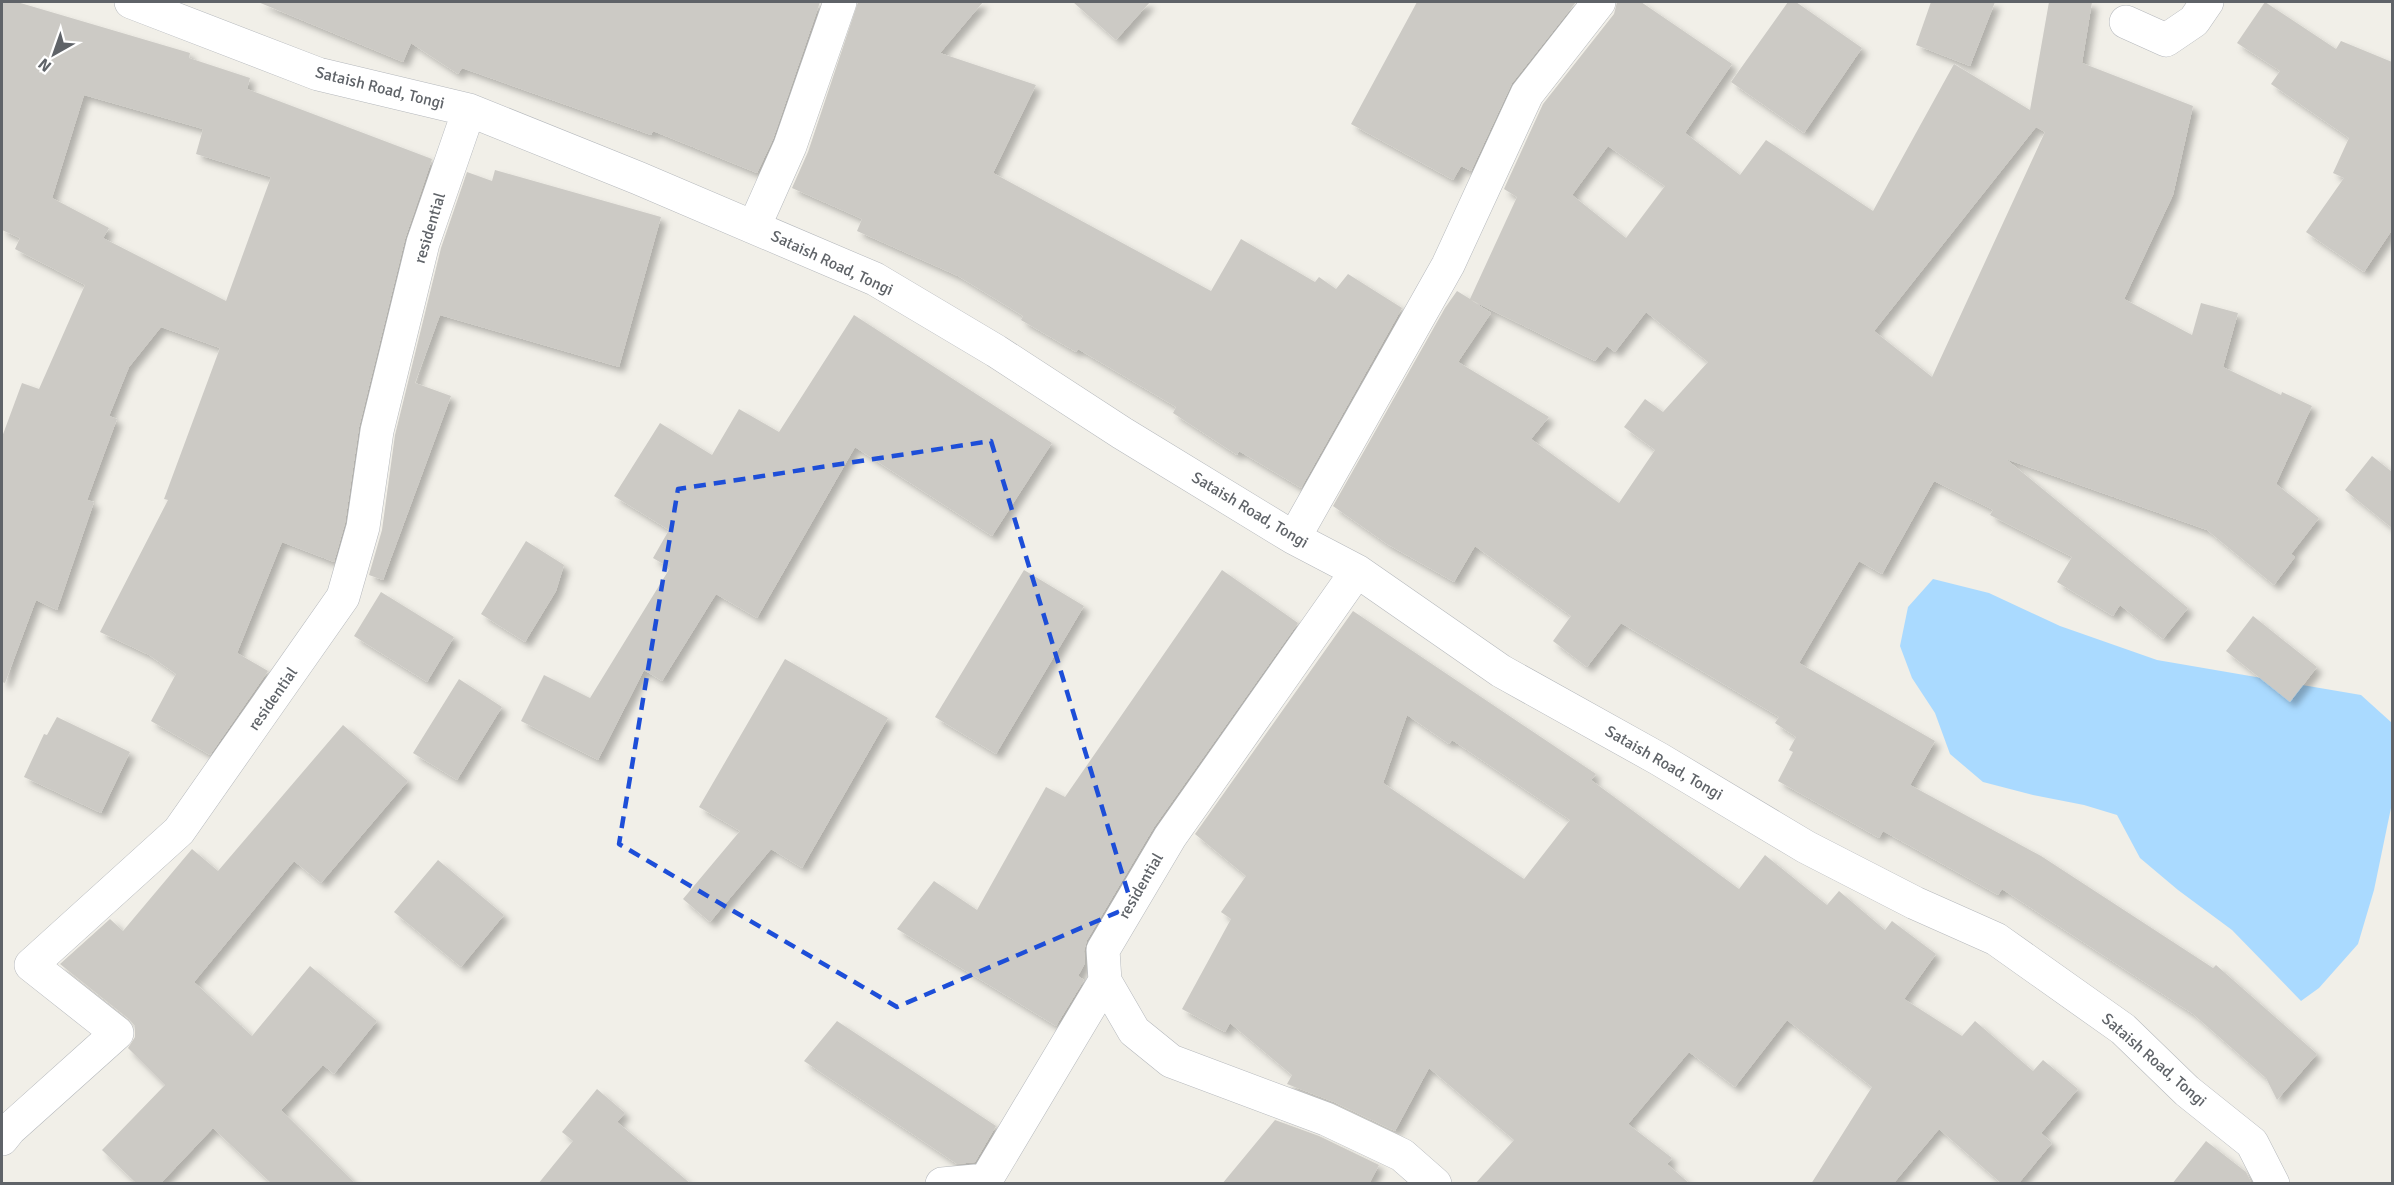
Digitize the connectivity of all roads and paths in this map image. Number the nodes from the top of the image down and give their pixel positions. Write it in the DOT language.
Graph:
graph roads {
  1 [pos="131,2"];
  2 [pos="840,2"];
  3 [pos="1599,2"];
  4 [pos="2207,2"];
  5 [pos="2126,22"];
  6 [pos="469,110"];
  7 [pos="754,227"];
  8 [pos="1294,538"];
  9 [pos="1357,571"];
  10 [pos="1105,981"];
  11 [pos="2,1138"];
  12 [pos="942,1184"];
  13 [pos="1435,1184"];
  14 [pos="2273,1184"];
  1 -- 6 [label="street, Sataish Road, Tongi"];
  2 -- 7 [label="street"];
  3 -- 8 [label="street"];
  4 -- 5 [label="street"];
  6 -- 7 [label="street, Sataish Road, Tongi"];
  6 -- 11 [label="street, residential"];
  7 -- 8 [label="street, Sataish Road, Tongi"];
  8 -- 9 [label="street, Sataish Road, Tongi"];
  9 -- 10 [label="street, residential"];
  9 -- 14 [label="street, Sataish Road, Tongi"];
  10 -- 12 [label="street"];
  10 -- 13 [label="street"];
}
